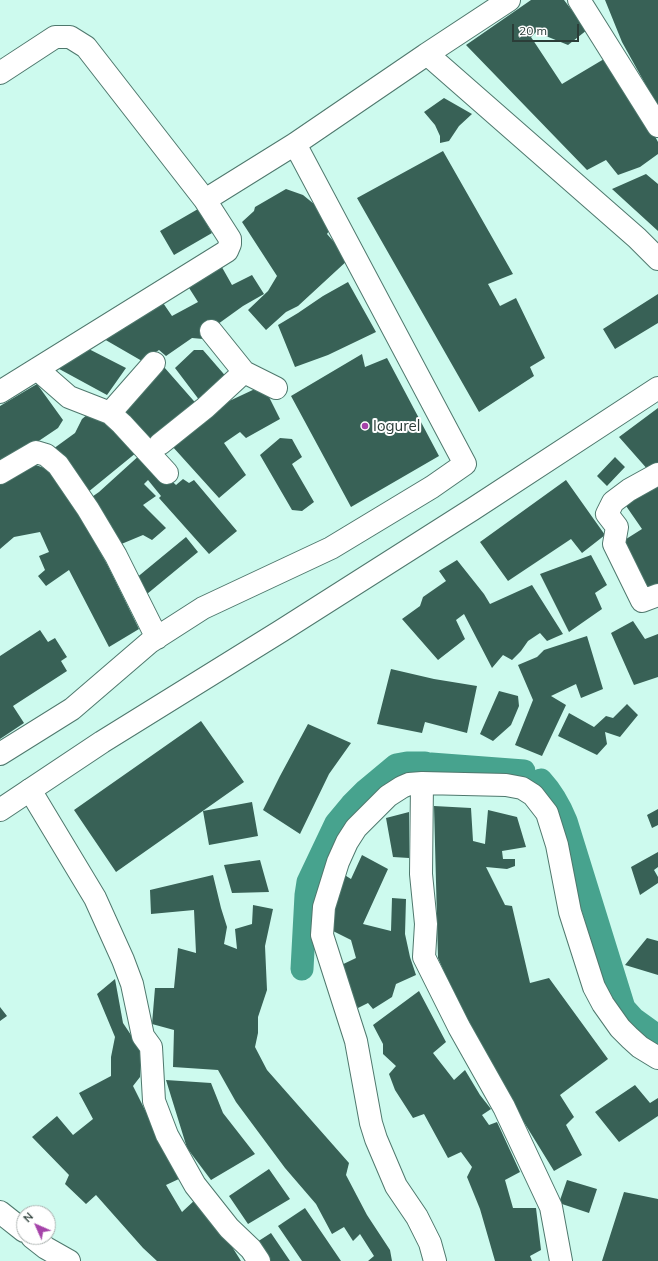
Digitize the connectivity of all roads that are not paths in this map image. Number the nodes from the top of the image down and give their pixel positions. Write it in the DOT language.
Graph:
graph roads {
  1 [pos="509,0"];
  2 [pos="580,0"];
  3 [pos="427,54"];
  4 [pos="0,73"];
  5 [pos="658,126"];
  6 [pos="294,144"];
  7 [pos="205,200"];
  8 [pos="658,259"];
  9 [pos="211,331"];
  10 [pos="154,363"];
  11 [pos="37,369"];
  12 [pos="244,372"];
  13 [pos="276,388"];
  14 [pos="658,388"];
  15 [pos="0,392"];
  16 [pos="110,412"];
  17 [pos="160,444"];
  18 [pos="0,472"];
  19 [pos="167,473"];
  20 [pos="658,474"];
  21 [pos="658,595"];
  22 [pos="157,638"];
  23 [pos="0,754"];
  24 [pos="422,783"];
  25 [pos="30,790"];
  26 [pos="0,810"];
  27 [pos="658,1058"];
  28 [pos="0,1212"];
  29 [pos="16,1225"];
  30 [pos="42,1245"];
  31 [pos="69,1261"];
  32 [pos="259,1261"];
  33 [pos="435,1261"];
  34 [pos="561,1261"];
  1 -- 3 [label="street"];
  2 -- 5 [label="street"];
  3 -- 6 [label="street"];
  3 -- 8 [label="street"];
  4 -- 7 [label="street"];
  6 -- 7 [label="street"];
  6 -- 22 [label="street"];
  7 -- 11 [label="street"];
  9 -- 12 [label="street"];
  10 -- 16 [label="street"];
  11 -- 15 [label="street"];
  11 -- 16 [label="street"];
  12 -- 13 [label="street"];
  12 -- 17 [label="street"];
  14 -- 25 [label="street"];
  16 -- 19 [label="street"];
  18 -- 22 [label="street"];
  20 -- 21 [label="street"];
  22 -- 23 [label="street"];
  24 -- 27 [label="street"];
  24 -- 33 [label="street"];
  24 -- 34 [label="street"];
  25 -- 26 [label="street"];
  25 -- 32 [label="street"];
  28 -- 29 [label="street"];
  30 -- 31 [label="street"];
}
